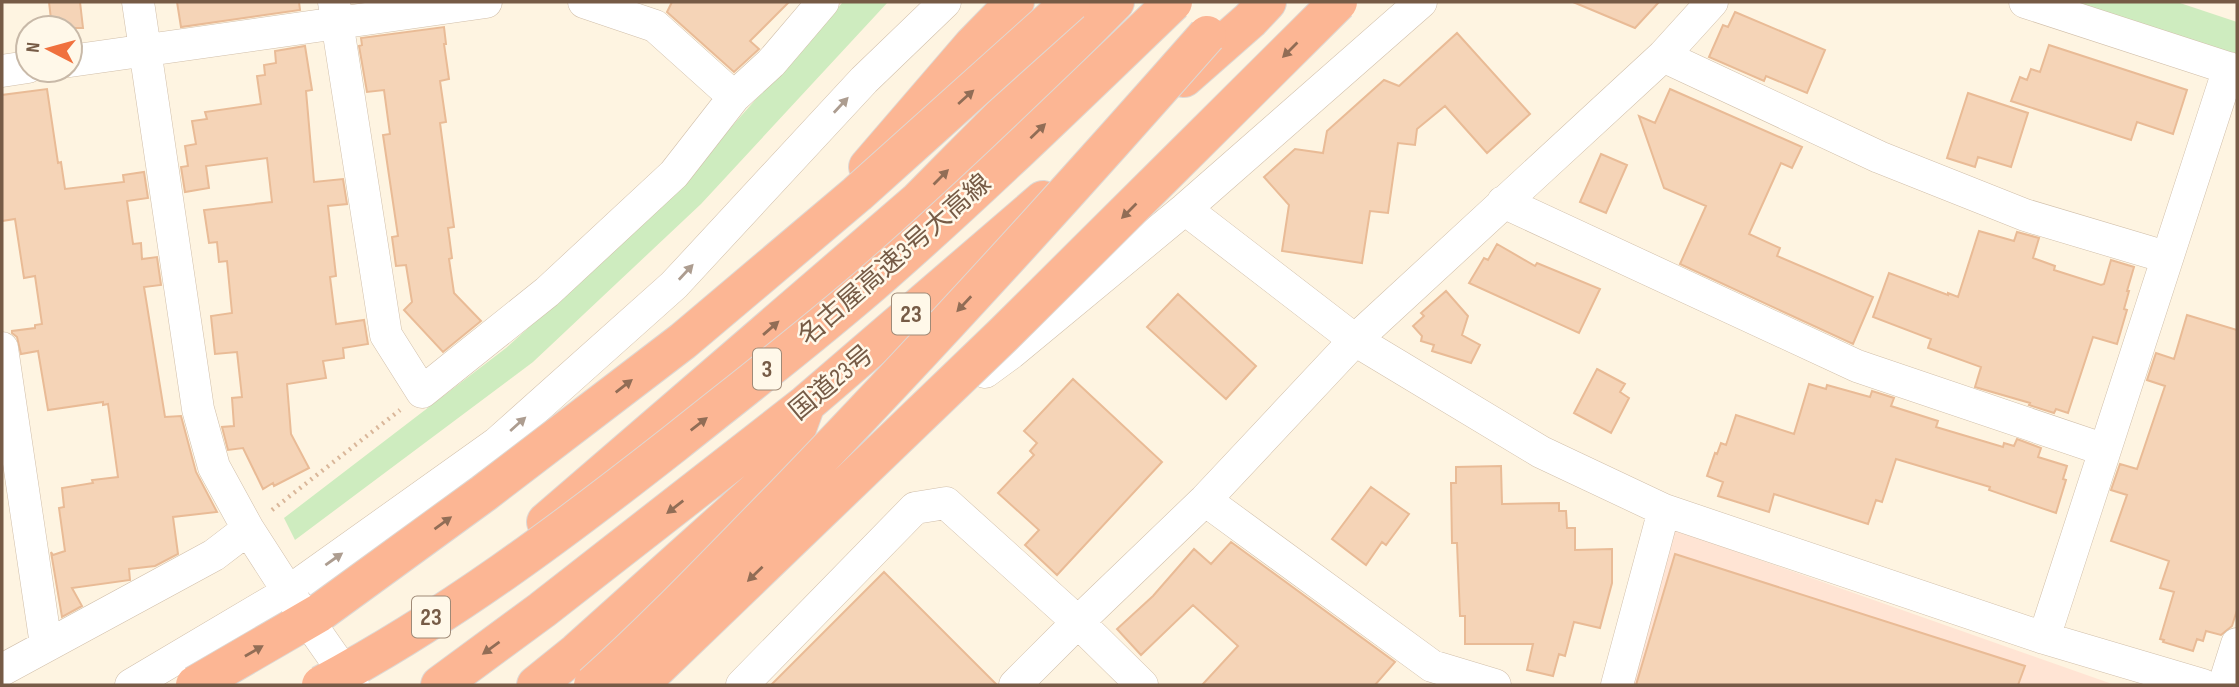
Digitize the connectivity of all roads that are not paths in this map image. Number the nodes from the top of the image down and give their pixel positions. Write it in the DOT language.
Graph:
graph roads {
  1 [pos="138,2"];
  2 [pos="486,2"];
  3 [pos="584,2"];
  4 [pos="823,2"];
  5 [pos="916,2"];
  6 [pos="945,2"];
  7 [pos="1015,2"];
  8 [pos="1070,2"];
  9 [pos="1115,2"];
  10 [pos="1174,2"];
  11 [pos="1295,2"];
  12 [pos="1338,2"];
  13 [pos="1421,2"];
  14 [pos="1712,2"];
  15 [pos="2025,2"];
  16 [pos="1251,8"];
  17 [pos="336,13"];
  18 [pos="145,50"];
  19 [pos="1663,56"];
  20 [pos="84,59"];
  21 [pos="2233,69"];
  22 [pos="864,80"];
  23 [pos="734,97"];
  24 [pos="1503,202"];
  25 [pos="1185,209"];
  26 [pos="2166,257"];
  27 [pos="1354,340"];
  28 [pos="2,348"];
  29 [pos="806,404"];
  30 [pos="2105,450"];
  31 [pos="1205,500"];
  32 [pos="1664,510"];
  33 [pos="248,529"];
  34 [pos="515,548"];
  35 [pos="291,597"];
  36 [pos="1078,622"];
  37 [pos="2045,638"];
  38 [pos="2237,644"];
  39 [pos="46,645"];
  40 [pos="2,670"];
  41 [pos="1429,676"];
  42 [pos="131,685"];
  43 [pos="195,685"];
  44 [pos="321,685"];
  45 [pos="347,685"];
  46 [pos="353,685"];
  47 [pos="440,685"];
  48 [pos="536,685"];
  49 [pos="573,685"];
  50 [pos="593,685"];
  51 [pos="639,685"];
  52 [pos="742,685"];
  53 [pos="1015,685"];
  54 [pos="1142,685"];
  55 [pos="1495,685"];
  56 [pos="1617,685"];
  57 [pos="2203,685"];
  58 [pos="2224,685"];
  1 -- 18 [label="street"];
  2 -- 17 [label="street"];
  3 -- 23 [label="street"];
  4 -- 23 [label="street"];
  5 -- 22 [label="street"];
  6 -- 22 [label="street"];
  7 -- 34 [label="highway"];
  43 -- 8 [label="highway, one-way, bridge"];
  34 -- 9 [label="highway, 23, one-way"];
  44 -- 10 [label="highway, 名古屋高速3号大高線 / 3, one-way, bridge"];
  11 -- 16 [label="highway"];
  12 -- 51 [label="highway, one-way, bridge"];
  13 -- 25 [label="street"];
  14 -- 19 [label="street"];
  15 -- 21 [label="street"];
  16 -- 29 [label="highway, 国道23号 / 23"];
  16 -- 50 [label="highway, one-way, bridge"];
  17 -- 18 [label="street"];
  17 -- 23 [label="street"];
  18 -- 20 [label="street"];
  18 -- 33 [label="street"];
  19 -- 24 [label="street"];
  19 -- 26 [label="street"];
  21 -- 26 [label="street"];
  35 -- 22 [label="street, one-way"];
  24 -- 27 [label="street"];
  24 -- 30 [label="street"];
  25 -- 27 [label="street"];
  25 -- 49 [label="street"];
  26 -- 30 [label="street"];
  27 -- 31 [label="street"];
  27 -- 32 [label="street"];
  28 -- 39 [label="street"];
  29 -- 47 [label="highway, 国道23号 / 23, one-way"];
  29 -- 48 [label="highway"];
  30 -- 37 [label="street"];
  31 -- 36 [label="street"];
  31 -- 41 [label="street"];
  32 -- 37 [label="street"];
  32 -- 56 [label="street"];
  33 -- 35 [label="street"];
  33 -- 39 [label="street"];
  34 -- 45 [label="highway, 23"];
  35 -- 42 [label="street"];
  35 -- 46 [label="street, bridge"];
  36 -- 52 [label="street"];
  36 -- 53 [label="street"];
  36 -- 54 [label="street"];
  37 -- 57 [label="street"];
  38 -- 58 [label="street"];
  39 -- 40 [label="street"];
  41 -- 55 [label="street"];
}
